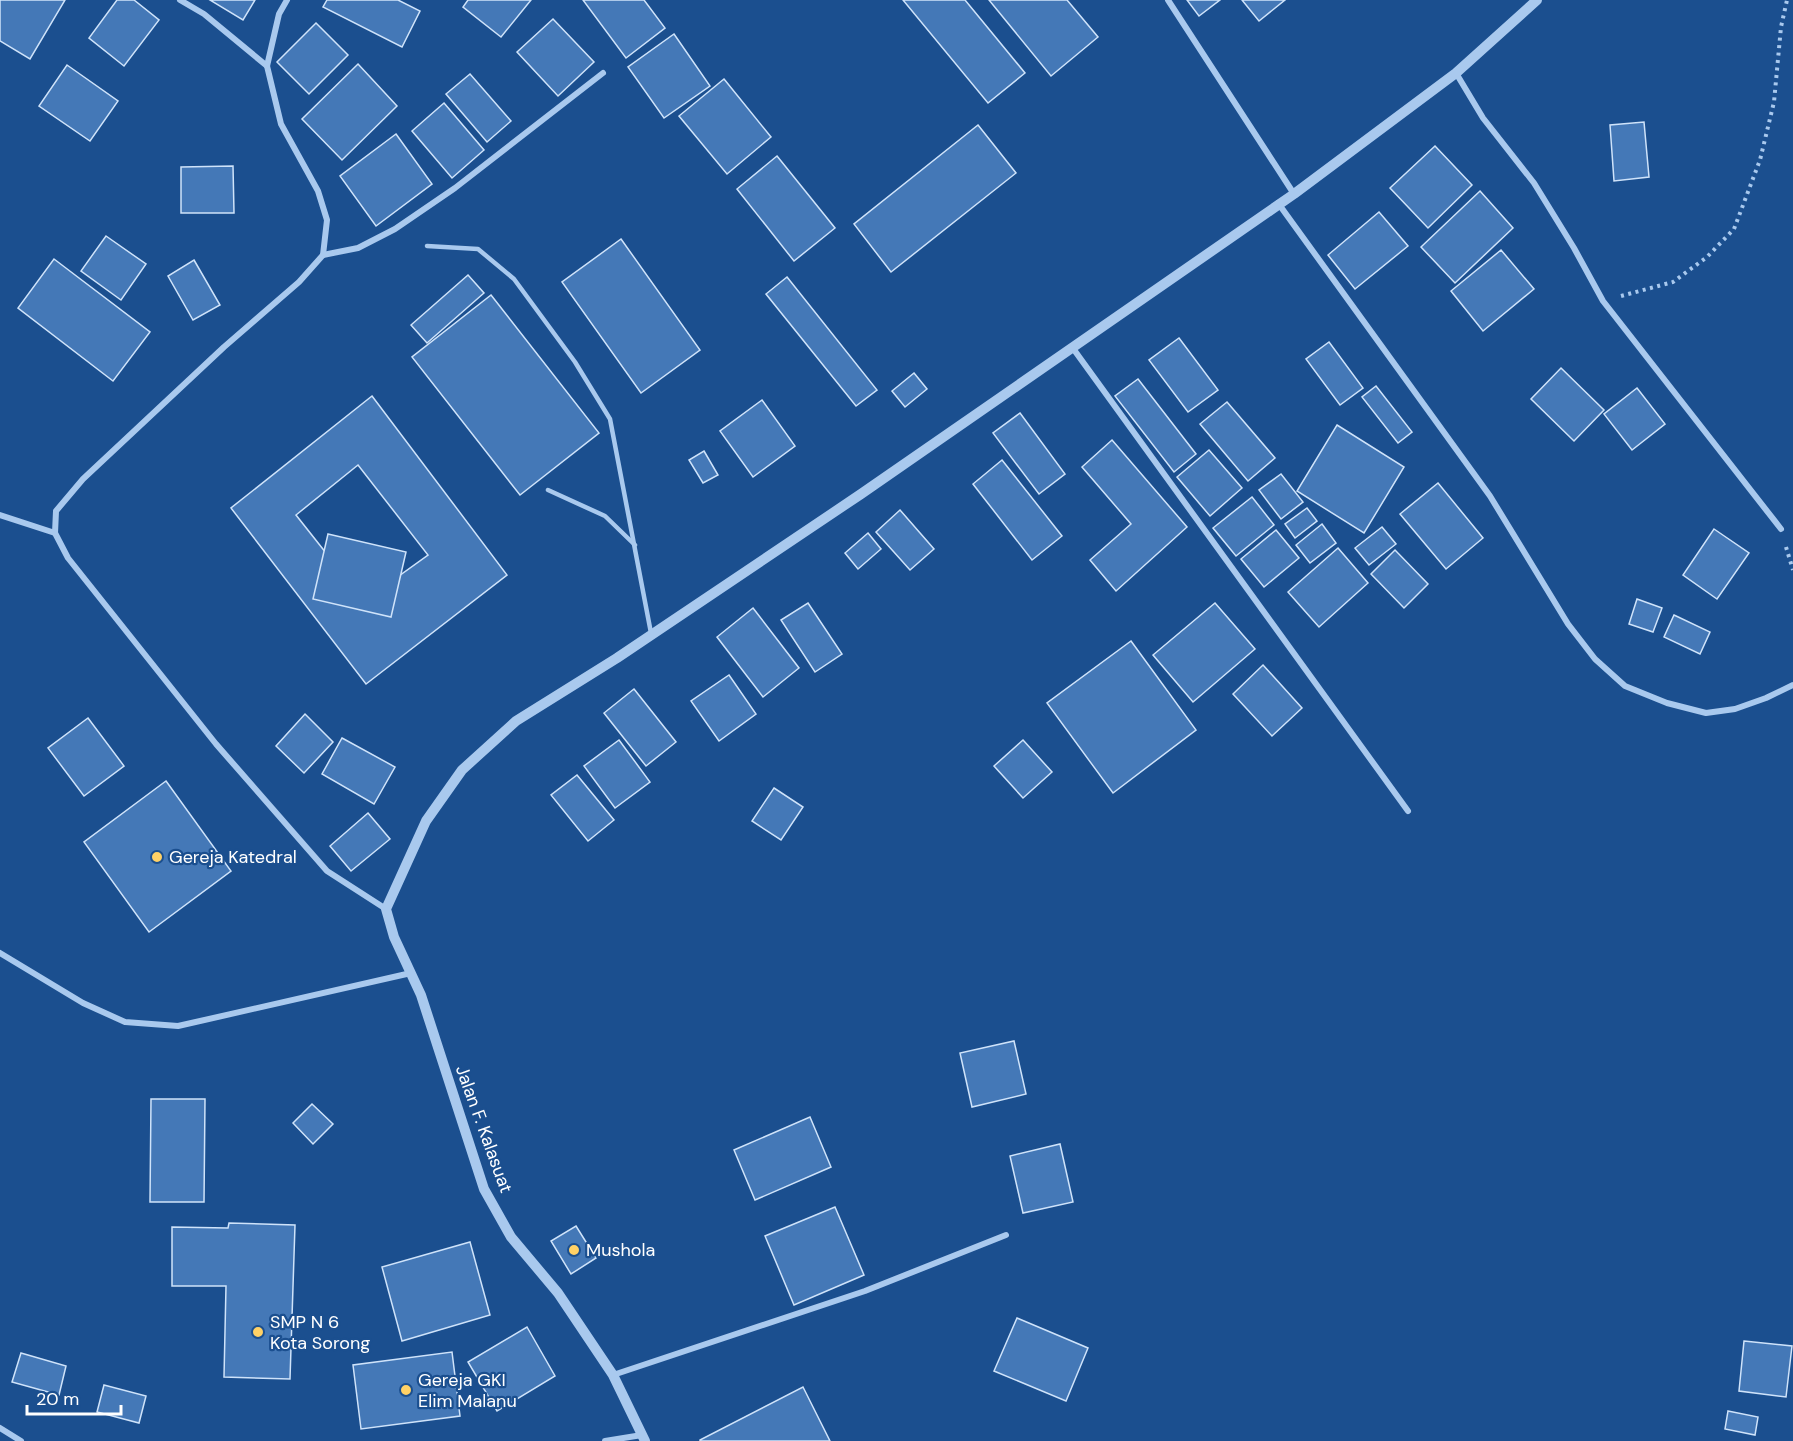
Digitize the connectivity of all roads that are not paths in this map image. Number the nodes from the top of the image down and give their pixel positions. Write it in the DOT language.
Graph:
graph roads {
  1 [pos="180,0"];
  2 [pos="287,0"];
  3 [pos="1168,0"];
  4 [pos="1537,0"];
  5 [pos="267,66"];
  6 [pos="603,73"];
  7 [pos="1456,73"];
  8 [pos="1294,194"];
  9 [pos="1278,203"];
  10 [pos="427,246"];
  11 [pos="323,255"];
  12 [pos="1072,346"];
  13 [pos="548,490"];
  14 [pos="0,515"];
  15 [pos="1780,529"];
  16 [pos="54,533"];
  17 [pos="635,545"];
  18 [pos="651,633"];
  19 [pos="1793,685"];
  20 [pos="1408,811"];
  21 [pos="386,909"];
  22 [pos="0,953"];
  23 [pos="412,972"];
  24 [pos="1006,1234"];
  25 [pos="613,1375"];
  26 [pos="0,1428"];
  27 [pos="644,1438"];
  28 [pos="21,1441"];
  29 [pos="604,1441"];
  1 -- 5 [label="street"];
  2 -- 5 [label="street"];
  3 -- 8 [label="street"];
  4 -- 7 [label="street"];
  5 -- 11 [label="street"];
  6 -- 11 [label="street"];
  7 -- 8 [label="street"];
  7 -- 15 [label="street"];
  8 -- 9 [label="street"];
  9 -- 12 [label="street"];
  9 -- 19 [label="street"];
  10 -- 17 [label="lane"];
  11 -- 16 [label="street"];
  12 -- 18 [label="street"];
  12 -- 20 [label="street"];
  13 -- 17 [label="lane"];
  14 -- 16 [label="street"];
  16 -- 21 [label="street"];
  17 -- 18 [label="lane"];
  18 -- 21 [label="street"];
  21 -- 23 [label="street, Jalan F. Kalasuat"];
  22 -- 23 [label="street"];
  23 -- 25 [label="street, Jalan F. Kalasuat"];
  24 -- 25 [label="street"];
  25 -- 27 [label="street, Jalan F. Kalasuat"];
  26 -- 28 [label="street"];
  27 -- 29 [label="street"];
}
